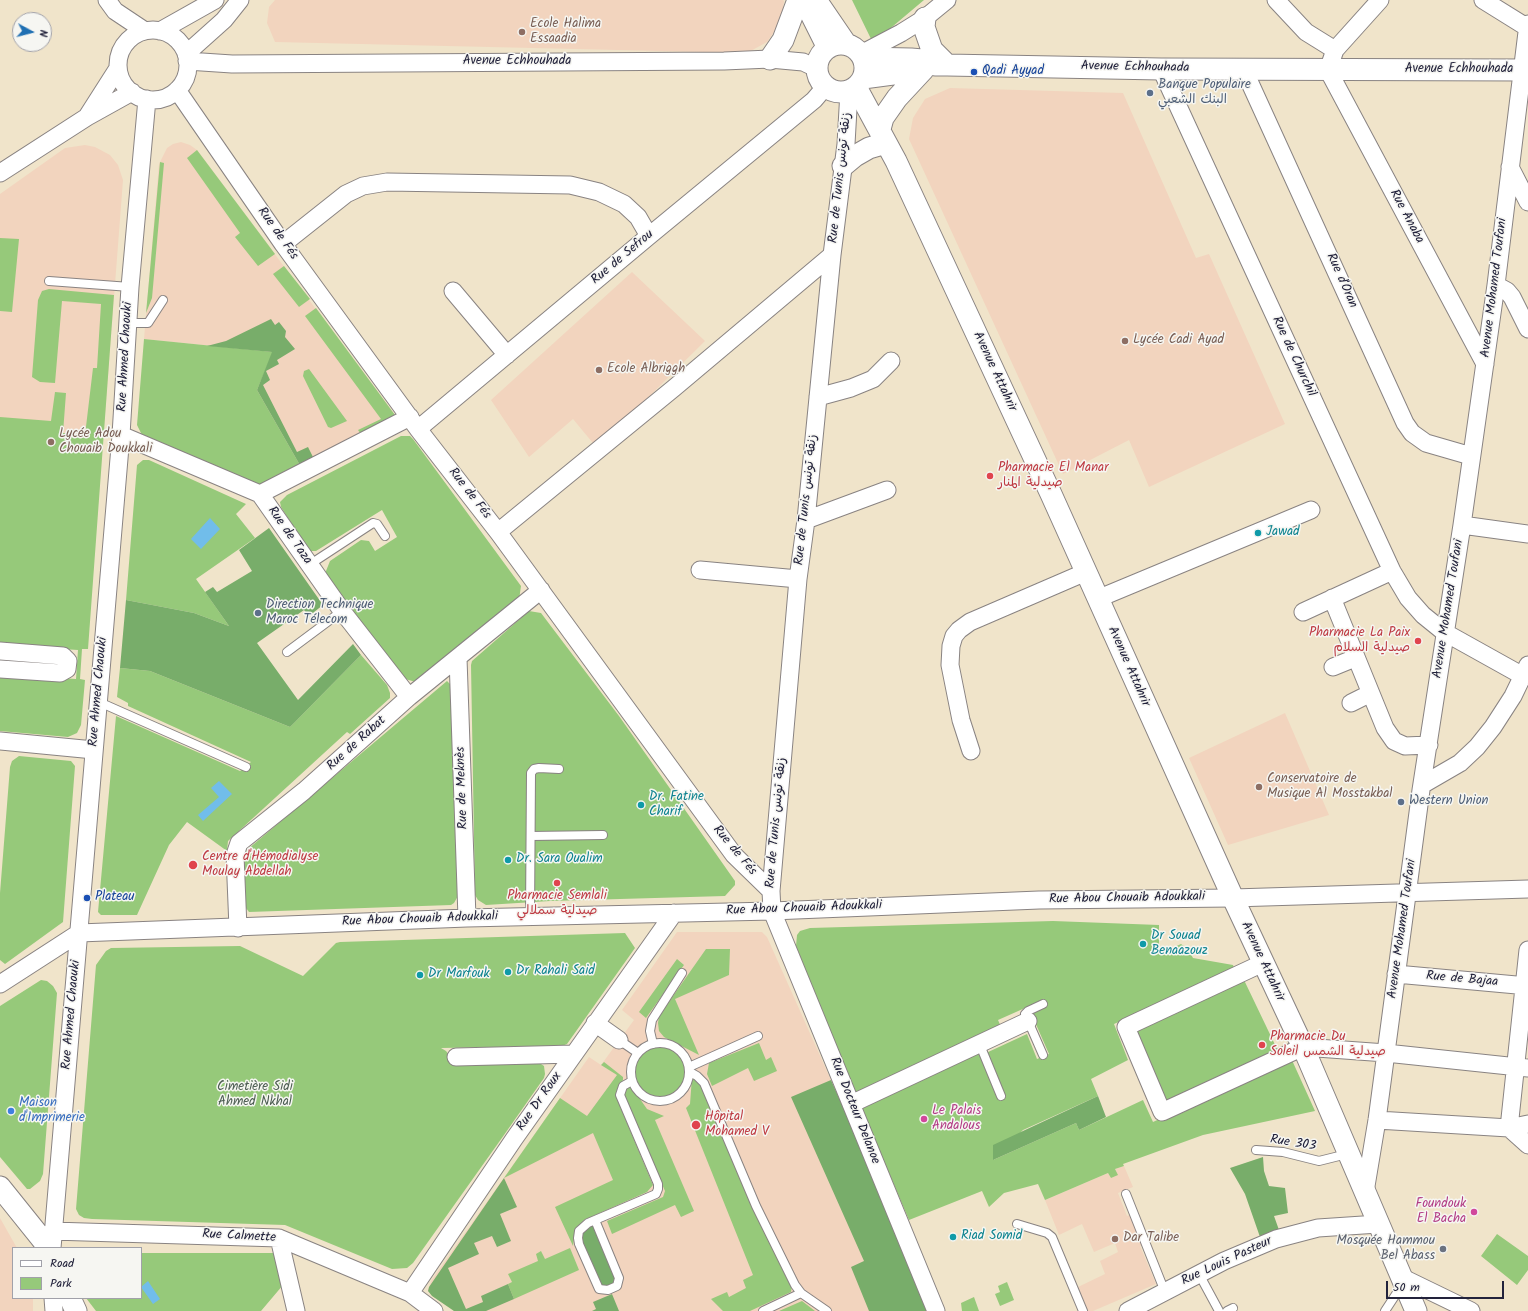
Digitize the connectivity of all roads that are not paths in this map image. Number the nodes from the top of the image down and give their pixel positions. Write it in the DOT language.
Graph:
graph roads {
  1 [pos="215,0"];
  2 [pos="240,0"];
  3 [pos="798,0"];
  4 [pos="804,0"];
  5 [pos="816,0"];
  6 [pos="947,0"];
  7 [pos="1380,0"];
  8 [pos="1483,0"];
  9 [pos="1283,2"];
  10 [pos="111,6"];
  11 [pos="925,18"];
  12 [pos="1528,24"];
  13 [pos="1528,28"];
  14 [pos="153,31"];
  15 [pos="125,44"];
  16 [pos="1335,50"];
  17 [pos="770,59"];
  18 [pos="839,67"];
  19 [pos="935,67"];
  20 [pos="118,68"];
  21 [pos="1161,69"];
  22 [pos="1244,70"];
  23 [pos="1328,70"];
  24 [pos="1525,71"];
  25 [pos="168,82"];
  26 [pos="87,117"];
  27 [pos="883,136"];
  28 [pos="843,166"];
  29 [pos="1510,167"];
  30 [pos="0,173"];
  31 [pos="1528,202"];
  32 [pos="649,236"];
  33 [pos="283,244"];
  34 [pos="832,255"];
  35 [pos="49,281"];
  36 [pos="1496,285"];
  37 [pos="130,287"];
  38 [pos="453,291"];
  39 [pos="163,300"];
  40 [pos="128,322"];
  41 [pos="1528,328"];
  42 [pos="507,355"];
  43 [pos="891,361"];
  44 [pos="1485,364"];
  45 [pos="818,397"];
  46 [pos="414,423"];
  47 [pos="121,435"];
  48 [pos="1471,456"];
  49 [pos="887,490"];
  50 [pos="260,494"];
  51 [pos="1311,510"];
  52 [pos="806,520"];
  53 [pos="1462,525"];
  54 [pos="498,532"];
  55 [pos="1528,534"];
  56 [pos="385,536"];
  57 [pos="309,565"];
  58 [pos="700,570"];
  59 [pos="1392,571"];
  60 [pos="1086,572"];
  61 [pos="798,579"];
  62 [pos="541,590"];
  63 [pos="1332,598"];
  64 [pos="1098,599"];
  65 [pos="342,611"];
  66 [pos="1303,612"];
  67 [pos="1444,632"];
  68 [pos="0,652"];
  69 [pos="287,652"];
  70 [pos="458,658"];
  71 [pos="1355,658"];
  72 [pos="1332,668"];
  73 [pos="0,669"];
  74 [pos="1525,670"];
  75 [pos="1369,694"];
  76 [pos="409,697"];
  77 [pos="99,702"];
  78 [pos="1351,703"];
  79 [pos="0,744"];
  80 [pos="1429,745"];
  81 [pos="94,750"];
  82 [pos="971,750"];
  83 [pos="246,767"];
  84 [pos="559,769"];
  85 [pos="1422,785"];
  86 [pos="603,835"];
  87 [pos="530,836"];
  88 [pos="1528,889"];
  89 [pos="771,891"];
  90 [pos="1408,893"];
  91 [pos="1233,898"];
  92 [pos="772,911"];
  93 [pos="674,913"];
  94 [pos="530,916"];
  95 [pos="467,918"];
  96 [pos="238,928"];
  97 [pos="79,933"];
  98 [pos="1528,950"];
  99 [pos="1263,963"];
  100 [pos="682,973"];
  101 [pos="1396,974"];
  102 [pos="0,984"];
  103 [pos="1526,986"];
  104 [pos="1043,1004"];
  105 [pos="1028,1021"];
  106 [pos="595,1023"];
  107 [pos="758,1036"];
  108 [pos="619,1040"];
  109 [pos="653,1044"];
  110 [pos="980,1045"];
  111 [pos="1303,1047"];
  112 [pos="1386,1052"];
  113 [pos="638,1053"];
  114 [pos="574,1054"];
  115 [pos="1043,1055"];
  116 [pos="456,1058"];
  117 [pos="1521,1068"];
  118 [pos="689,1070"];
  119 [pos="632,1081"];
  120 [pos="1002,1096"];
  121 [pos="851,1104"];
  122 [pos="1377,1120"];
  123 [pos="1528,1124"];
  124 [pos="1509,1128"];
  125 [pos="1528,1145"];
  126 [pos="1256,1150"];
  127 [pos="1348,1154"];
  128 [pos="0,1187"];
  129 [pos="1365,1192"];
  130 [pos="1126,1194"];
  131 [pos="595,1220"];
  132 [pos="1017,1224"];
  133 [pos="1378,1224"];
  134 [pos="279,1238"];
  135 [pos="51,1242"];
  136 [pos="1199,1274"];
  137 [pos="1403,1279"];
  138 [pos="1165,1292"];
  139 [pos="410,1293"];
  140 [pos="802,1293"];
  141 [pos="53,1299"];
  142 [pos="70,1299"];
  143 [pos="54,1311"];
  144 [pos="76,1311"];
  145 [pos="296,1311"];
  146 [pos="434,1311"];
  147 [pos="763,1311"];
  148 [pos="827,1311"];
  149 [pos="936,1311"];
  150 [pos="1083,1311"];
  151 [pos="1129,1311"];
  152 [pos="1219,1311"];
  153 [pos="1385,1311"];
  154 [pos="1416,1311"];
  155 [pos="1471,1311"];
  1 -- 14 [label="street"];
  2 -- 25 [label="street"];
  3 -- 17 [label="street"];
  4 -- 18 [label="street"];
  5 -- 18 [label="street"];
  6 -- 11 [label="street"];
  7 -- 16 [label="street"];
  8 -- 13 [label="street"];
  9 -- 16 [label="street"];
  10 -- 14 [label="street"];
  10 -- 15 [label="street"];
  11 -- 18 [label="street"];
  11 -- 19 [label="street"];
  12 -- 13 [label="street, Avenue Mohamed Toufani"];
  13 -- 24 [label="street, Avenue Mohamed Toufani"];
  14 -- 15 [label="street"];
  14 -- 25 [label="street"];
  15 -- 20 [label="street"];
  16 -- 23 [label="street"];
  17 -- 18 [label="street, Avenue Echhouhada"];
  17 -- 25 [label="street, Avenue Echhouhada"];
  18 -- 19 [label="street, Avenue Echhouhada"];
  18 -- 27 [label="street, Avenue Attahrir"];
  18 -- 28 [label="street, Rue de Tunis زنقة تونس"];
  18 -- 32 [label="street, Rue de Sefrou"];
  19 -- 21 [label="street, Avenue Echhouhada"];
  19 -- 27 [label="street"];
  20 -- 25 [label="street"];
  20 -- 26 [label="street"];
  21 -- 22 [label="street, Avenue Echhouhada"];
  21 -- 59 [label="street, Rue de Churchil"];
  22 -- 23 [label="street, Avenue Echhouhada"];
  22 -- 48 [label="street, Rue d'Oran"];
  23 -- 24 [label="street, Avenue Echhouhada"];
  23 -- 44 [label="street, Rue Anaba"];
  24 -- 29 [label="street, Avenue Mohamed Toufani"];
  25 -- 26 [label="street"];
  25 -- 33 [label="street, Rue de Fés"];
  25 -- 37 [label="street, Rue Ahmed Chaouki"];
  26 -- 30 [label="street"];
  27 -- 28 [label="street"];
  27 -- 60 [label="street, Avenue Attahrir"];
  28 -- 34 [label="street, Rue de Tunis زنقة تونس"];
  29 -- 31 [label="street"];
  29 -- 36 [label="street, Avenue Mohamed Toufani"];
  32 -- 33 [label="street"];
  32 -- 42 [label="street, Rue de Sefrou"];
  33 -- 46 [label="street, Rue de Fés"];
  34 -- 45 [label="street, Rue de Tunis زنقة تونس"];
  34 -- 54 [label="street"];
  35 -- 37 [label="lane"];
  36 -- 41 [label="street"];
  36 -- 44 [label="street, Avenue Mohamed Toufani"];
  37 -- 40 [label="street, Rue Ahmed Chaouki"];
  38 -- 42 [label="street"];
  39 -- 40 [label="lane"];
  40 -- 47 [label="street, Rue Ahmed Chaouki"];
  42 -- 46 [label="street, Rue de Sefrou"];
  43 -- 45 [label="street"];
  44 -- 48 [label="street, Avenue Mohamed Toufani"];
  45 -- 52 [label="street, Rue de Tunis زنقة تونس"];
  46 -- 50 [label="street, Rue de Sefrou"];
  46 -- 54 [label="street, Rue de Fés"];
  47 -- 50 [label="street, Rue de Taza"];
  47 -- 77 [label="street, Rue Ahmed Chaouki"];
  48 -- 53 [label="street, Avenue Mohamed Toufani"];
  49 -- 52 [label="street"];
  50 -- 57 [label="street, Rue de Taza"];
  51 -- 64 [label="street"];
  52 -- 61 [label="street, Rue de Tunis زنقة تونس"];
  53 -- 55 [label="street"];
  53 -- 67 [label="street, Avenue Mohamed Toufani"];
  54 -- 62 [label="street, Rue de Fés"];
  56 -- 57 [label="lane"];
  57 -- 65 [label="street, Rue de Taza"];
  58 -- 61 [label="street"];
  59 -- 63 [label="street"];
  59 -- 67 [label="street, Rue de Churchil"];
  60 -- 64 [label="street, Avenue Attahrir"];
  60 -- 82 [label="street"];
  61 -- 89 [label="street, Rue de Tunis زنقة تونس"];
  62 -- 70 [label="street, Rue de Rabat"];
  62 -- 89 [label="street, Rue de Fés"];
  63 -- 66 [label="street"];
  63 -- 71 [label="street"];
  64 -- 91 [label="street, Avenue Attahrir"];
  65 -- 69 [label="lane"];
  65 -- 76 [label="street, Rue de Taza"];
  67 -- 74 [label="street, Rue de Churchil"];
  67 -- 80 [label="street, Avenue Mohamed Toufani"];
  68 -- 73 [label="street"];
  70 -- 76 [label="street, Rue de Rabat"];
  70 -- 95 [label="street, Rue de Meknès"];
  71 -- 72 [label="street"];
  71 -- 75 [label="street"];
  74 -- 85 [label="street"];
  75 -- 78 [label="street"];
  75 -- 80 [label="street"];
  76 -- 96 [label="street, Rue de Rabat"];
  77 -- 81 [label="street, Rue Ahmed Chaouki"];
  77 -- 83 [label="lane"];
  79 -- 81 [label="street"];
  80 -- 85 [label="street, Avenue Mohamed Toufani"];
  81 -- 97 [label="street, Rue Ahmed Chaouki"];
  84 -- 87 [label="lane"];
  85 -- 90 [label="street, Avenue Mohamed Toufani"];
  86 -- 87 [label="lane"];
  87 -- 94 [label="lane"];
  88 -- 90 [label="street, Rue Abou Chouaib Adoukkali"];
  89 -- 92 [label="street, Rue de Tunis زنقة تونس"];
  90 -- 91 [label="street, Rue Abou Chouaib Adoukkali"];
  90 -- 101 [label="street, Avenue Mohamed Toufani"];
  91 -- 92 [label="street, Rue Abou Chouaib Adoukkali"];
  91 -- 99 [label="street, Avenue Attahrir"];
  92 -- 93 [label="street, Rue Abou Chouaib Adoukkali"];
  92 -- 121 [label="street, Rue Docteur Delanoe"];
  93 -- 94 [label="street, Rue Abou Chouaib Adoukkali"];
  93 -- 106 [label="street, Rue Dr Roux"];
  94 -- 95 [label="street, Rue Abou Chouaib Adoukkali"];
  95 -- 96 [label="street, Rue Abou Chouaib Adoukkali"];
  96 -- 97 [label="street, Rue Abou Chouaib Adoukkali"];
  97 -- 102 [label="street"];
  97 -- 135 [label="street, Rue Ahmed Chaouki"];
  98 -- 103 [label="street"];
  99 -- 111 [label="street, Avenue Attahrir"];
  99 -- 111 [label="street"];
  100 -- 109 [label="lane"];
  101 -- 103 [label="street, Rue de Bajaa"];
  101 -- 112 [label="street, Avenue Mohamed Toufani"];
  103 -- 117 [label="street"];
  104 -- 105 [label="lane"];
  105 -- 110 [label="street"];
  105 -- 115 [label="lane"];
  106 -- 108 [label="street"];
  106 -- 114 [label="street, Rue Dr Roux"];
  107 -- 118 [label="lane"];
  108 -- 113 [label="lane"];
  109 -- 113 [label="lane"];
  109 -- 118 [label="lane"];
  110 -- 120 [label="lane"];
  110 -- 121 [label="street"];
  111 -- 112 [label="street"];
  111 -- 127 [label="street, Avenue Attahrir"];
  112 -- 117 [label="street"];
  112 -- 122 [label="street, Avenue Mohamed Toufani"];
  113 -- 119 [label="lane"];
  114 -- 116 [label="street"];
  114 -- 139 [label="street, Rue Dr Roux"];
  117 -- 124 [label="street"];
  118 -- 119 [label="lane"];
  118 -- 140 [label="lane"];
  119 -- 131 [label="lane"];
  121 -- 149 [label="street, Rue Docteur Delanoe"];
  122 -- 124 [label="street"];
  122 -- 129 [label="street, Avenue Mohamed Toufani"];
  123 -- 124 [label="street"];
  124 -- 125 [label="street"];
  126 -- 127 [label="lane, Rue 303"];
  127 -- 129 [label="street, Avenue Attahrir"];
  128 -- 135 [label="street"];
  129 -- 133 [label="street, Avenue Attahrir"];
  130 -- 138 [label="lane"];
  131 -- 131 [label="lane"];
  132 -- 150 [label="lane"];
  133 -- 136 [label="street, Rue Louis Pasteur"];
  133 -- 137 [label="street, Avenue Attahrir"];
  134 -- 135 [label="street, Rue Calmette"];
  134 -- 139 [label="street, Rue Calmette"];
  134 -- 145 [label="street"];
  136 -- 138 [label="street, Rue Louis Pasteur"];
  136 -- 152 [label="lane"];
  137 -- 153 [label="lane"];
  137 -- 154 [label="street, Avenue Attahrir"];
  137 -- 155 [label="street"];
  138 -- 151 [label="street, Rue Louis Pasteur"];
  139 -- 146 [label="street, Rue Calmette"];
  140 -- 147 [label="lane"];
  140 -- 148 [label="lane"];
  141 -- 143 [label="street"];
  142 -- 144 [label="street"];
}
